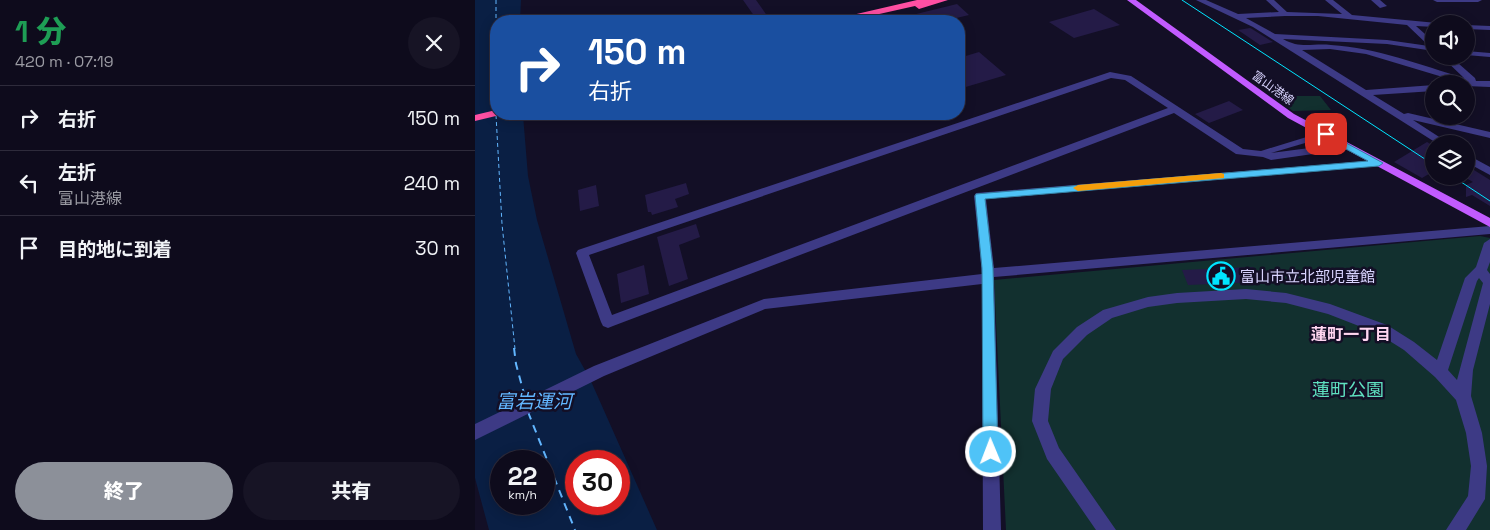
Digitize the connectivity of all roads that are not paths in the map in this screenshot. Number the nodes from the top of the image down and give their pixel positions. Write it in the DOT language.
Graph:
graph roads {
  1 [pos="928,0"];
  2 [pos="944,0"];
  3 [pos="1131,0"];
  4 [pos="1200,0"];
  5 [pos="1222,0"];
  6 [pos="1271,0"];
  7 [pos="1329,0"];
  8 [pos="1375,0"];
  9 [pos="1437,0"];
  10 [pos="1478,0"];
  11 [pos="1383,6"];
  12 [pos="1285,14"];
  13 [pos="864,15"];
  14 [pos="881,15"];
  15 [pos="1239,16"];
  16 [pos="1350,17"];
  17 [pos="1410,24"];
  18 [pos="1425,25"];
  19 [pos="1475,27"];
  20 [pos="1490,28"];
  21 [pos="1275,36"];
  22 [pos="1425,39"];
  23 [pos="1425,47"];
  24 [pos="1297,48"];
  25 [pos="1475,54"];
  26 [pos="1490,55"];
  27 [pos="1455,65"];
  28 [pos="1476,84"];
  29 [pos="1490,84"];
  30 [pos="1425,89"];
  31 [pos="1363,92"];
  32 [pos="490,104"];
  33 [pos="475,108"];
  34 [pos="1175,109"];
  35 [pos="490,114"];
  36 [pos="1401,117"];
  37 [pos="475,118"];
  38 [pos="1326,134"];
  39 [pos="1430,135"];
  40 [pos="1490,135"];
  41 [pos="1348,146"];
  42 [pos="1265,154"];
  43 [pos="1379,163"];
  44 [pos="1475,163"];
  45 [pos="1490,172"];
  46 [pos="1490,223"];
  47 [pos="1490,230"];
  48 [pos="1490,243"];
  49 [pos="1481,270"];
  50 [pos="988,275"];
  51 [pos="1440,372"];
  52 [pos="1463,396"];
  53 [pos="475,432"];
  54 [pos="992,530"];
  55 [pos="1107,530"];
  56 [pos="1455,530"];
  1 -- 13 [label="highway"];
  2 -- 14 [label="highway"];
  3 -- 38 [label="main road, 富山港線"];
  4 -- 15 [label="street"];
  5 -- 15 [label="street"];
  6 -- 12 [label="street"];
  7 -- 16 [label="street"];
  8 -- 11 [label="street"];
  9 -- 10 [label="street"];
  12 -- 15 [label="street"];
  12 -- 16 [label="street"];
  15 -- 21 [label="street"];
  16 -- 17 [label="street"];
  17 -- 18 [label="street"];
  17 -- 22 [label="street"];
  19 -- 20 [label="street"];
  21 -- 23 [label="street"];
  21 -- 24 [label="street"];
  24 -- 28 [label="street"];
  24 -- 31 [label="street"];
  25 -- 26 [label="street"];
  27 -- 28 [label="street"];
  28 -- 29 [label="street"];
  30 -- 31 [label="street"];
  31 -- 36 [label="street"];
  32 -- 33 [label="highway"];
  34 -- 34 [label="street"];
  34 -- 42 [label="street"];
  35 -- 37 [label="highway"];
  36 -- 39 [label="street"];
  36 -- 40 [label="street"];
  38 -- 41 [label="main road, 富山港線"];
  38 -- 42 [label="street"];
  41 -- 42 [label="street"];
  41 -- 43 [label="main road, 富山港線"];
  43 -- 46 [label="main road, 富山港線"];
  43 -- 50 [label="street"];
  44 -- 45 [label="street"];
  47 -- 50 [label="street"];
  48 -- 49 [label="street"];
  49 -- 51 [label="street"];
  49 -- 52 [label="street"];
  50 -- 53 [label="street"];
  50 -- 54 [label="street"];
  51 -- 52 [label="street"];
  51 -- 55 [label="street"];
  52 -- 56 [label="street"];
}
